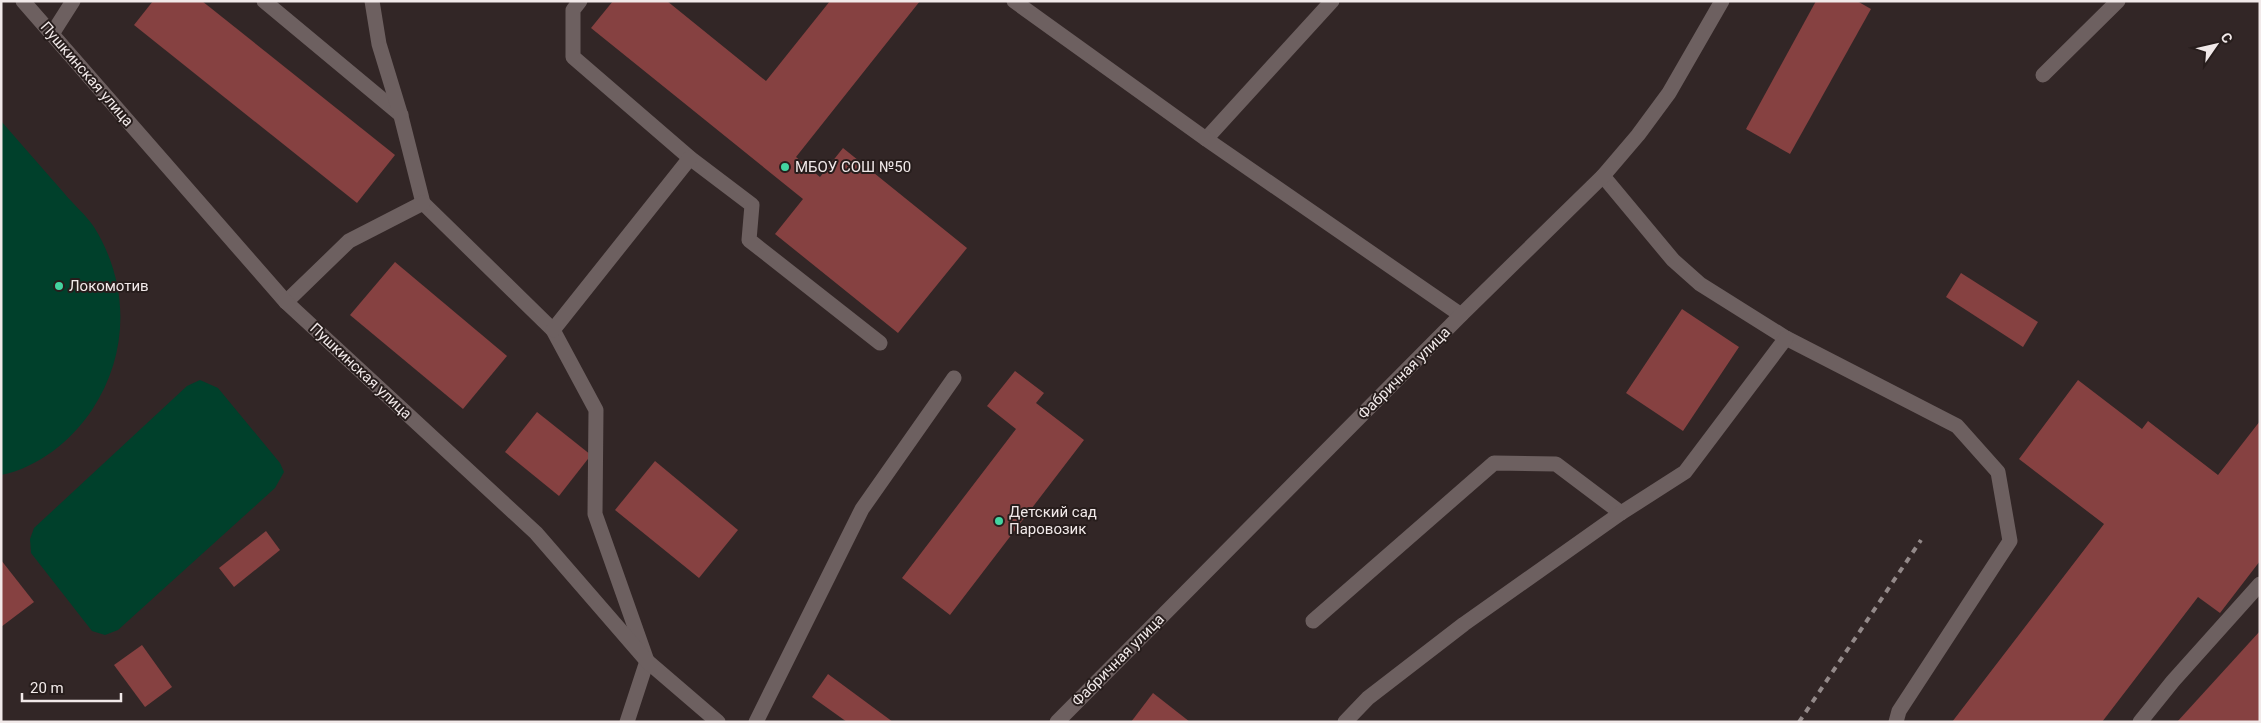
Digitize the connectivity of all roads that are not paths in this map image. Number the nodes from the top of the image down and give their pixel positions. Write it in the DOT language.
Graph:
graph roads {
  1 [pos="24,1"];
  2 [pos="73,1"];
  3 [pos="264,1"];
  4 [pos="372,1"];
  5 [pos="580,1"];
  6 [pos="1014,1"];
  7 [pos="1332,1"];
  8 [pos="1722,1"];
  9 [pos="2118,1"];
  10 [pos="52,34"];
  11 [pos="2043,75"];
  12 [pos="401,116"];
  13 [pos="1206,139"];
  14 [pos="690,158"];
  15 [pos="1603,176"];
  16 [pos="423,203"];
  17 [pos="286,302"];
  18 [pos="1460,315"];
  19 [pos="552,330"];
  20 [pos="1786,338"];
  21 [pos="880,343"];
  22 [pos="954,378"];
  23 [pos="1621,513"];
  24 [pos="2260,584"];
  25 [pos="1313,621"];
  26 [pos="647,661"];
  27 [pos="627,722"];
  28 [pos="718,722"];
  29 [pos="756,722"];
  30 [pos="1057,722"];
  31 [pos="1345,722"];
  32 [pos="1896,722"];
  33 [pos="2140,722"];
  1 -- 10 [label="street, Пушкинская улица"];
  2 -- 10 [label="street"];
  3 -- 12 [label="street"];
  4 -- 12 [label="street"];
  5 -- 14 [label="street"];
  6 -- 13 [label="street"];
  7 -- 13 [label="street"];
  8 -- 15 [label="street, Фабричная улица"];
  9 -- 11 [label="street"];
  10 -- 17 [label="street, Пушкинская улица"];
  12 -- 16 [label="street"];
  13 -- 18 [label="street"];
  14 -- 19 [label="street"];
  14 -- 21 [label="street"];
  15 -- 18 [label="street, Фабричная улица"];
  15 -- 20 [label="street"];
  16 -- 17 [label="street"];
  16 -- 19 [label="street"];
  17 -- 26 [label="street, Пушкинская улица"];
  18 -- 30 [label="street, Фабричная улица"];
  19 -- 26 [label="street"];
  20 -- 23 [label="street"];
  20 -- 32 [label="street"];
  22 -- 29 [label="street"];
  23 -- 25 [label="street"];
  23 -- 31 [label="street"];
  24 -- 33 [label="street"];
  26 -- 27 [label="street"];
  26 -- 28 [label="street, Пушкинская улица"];
}
